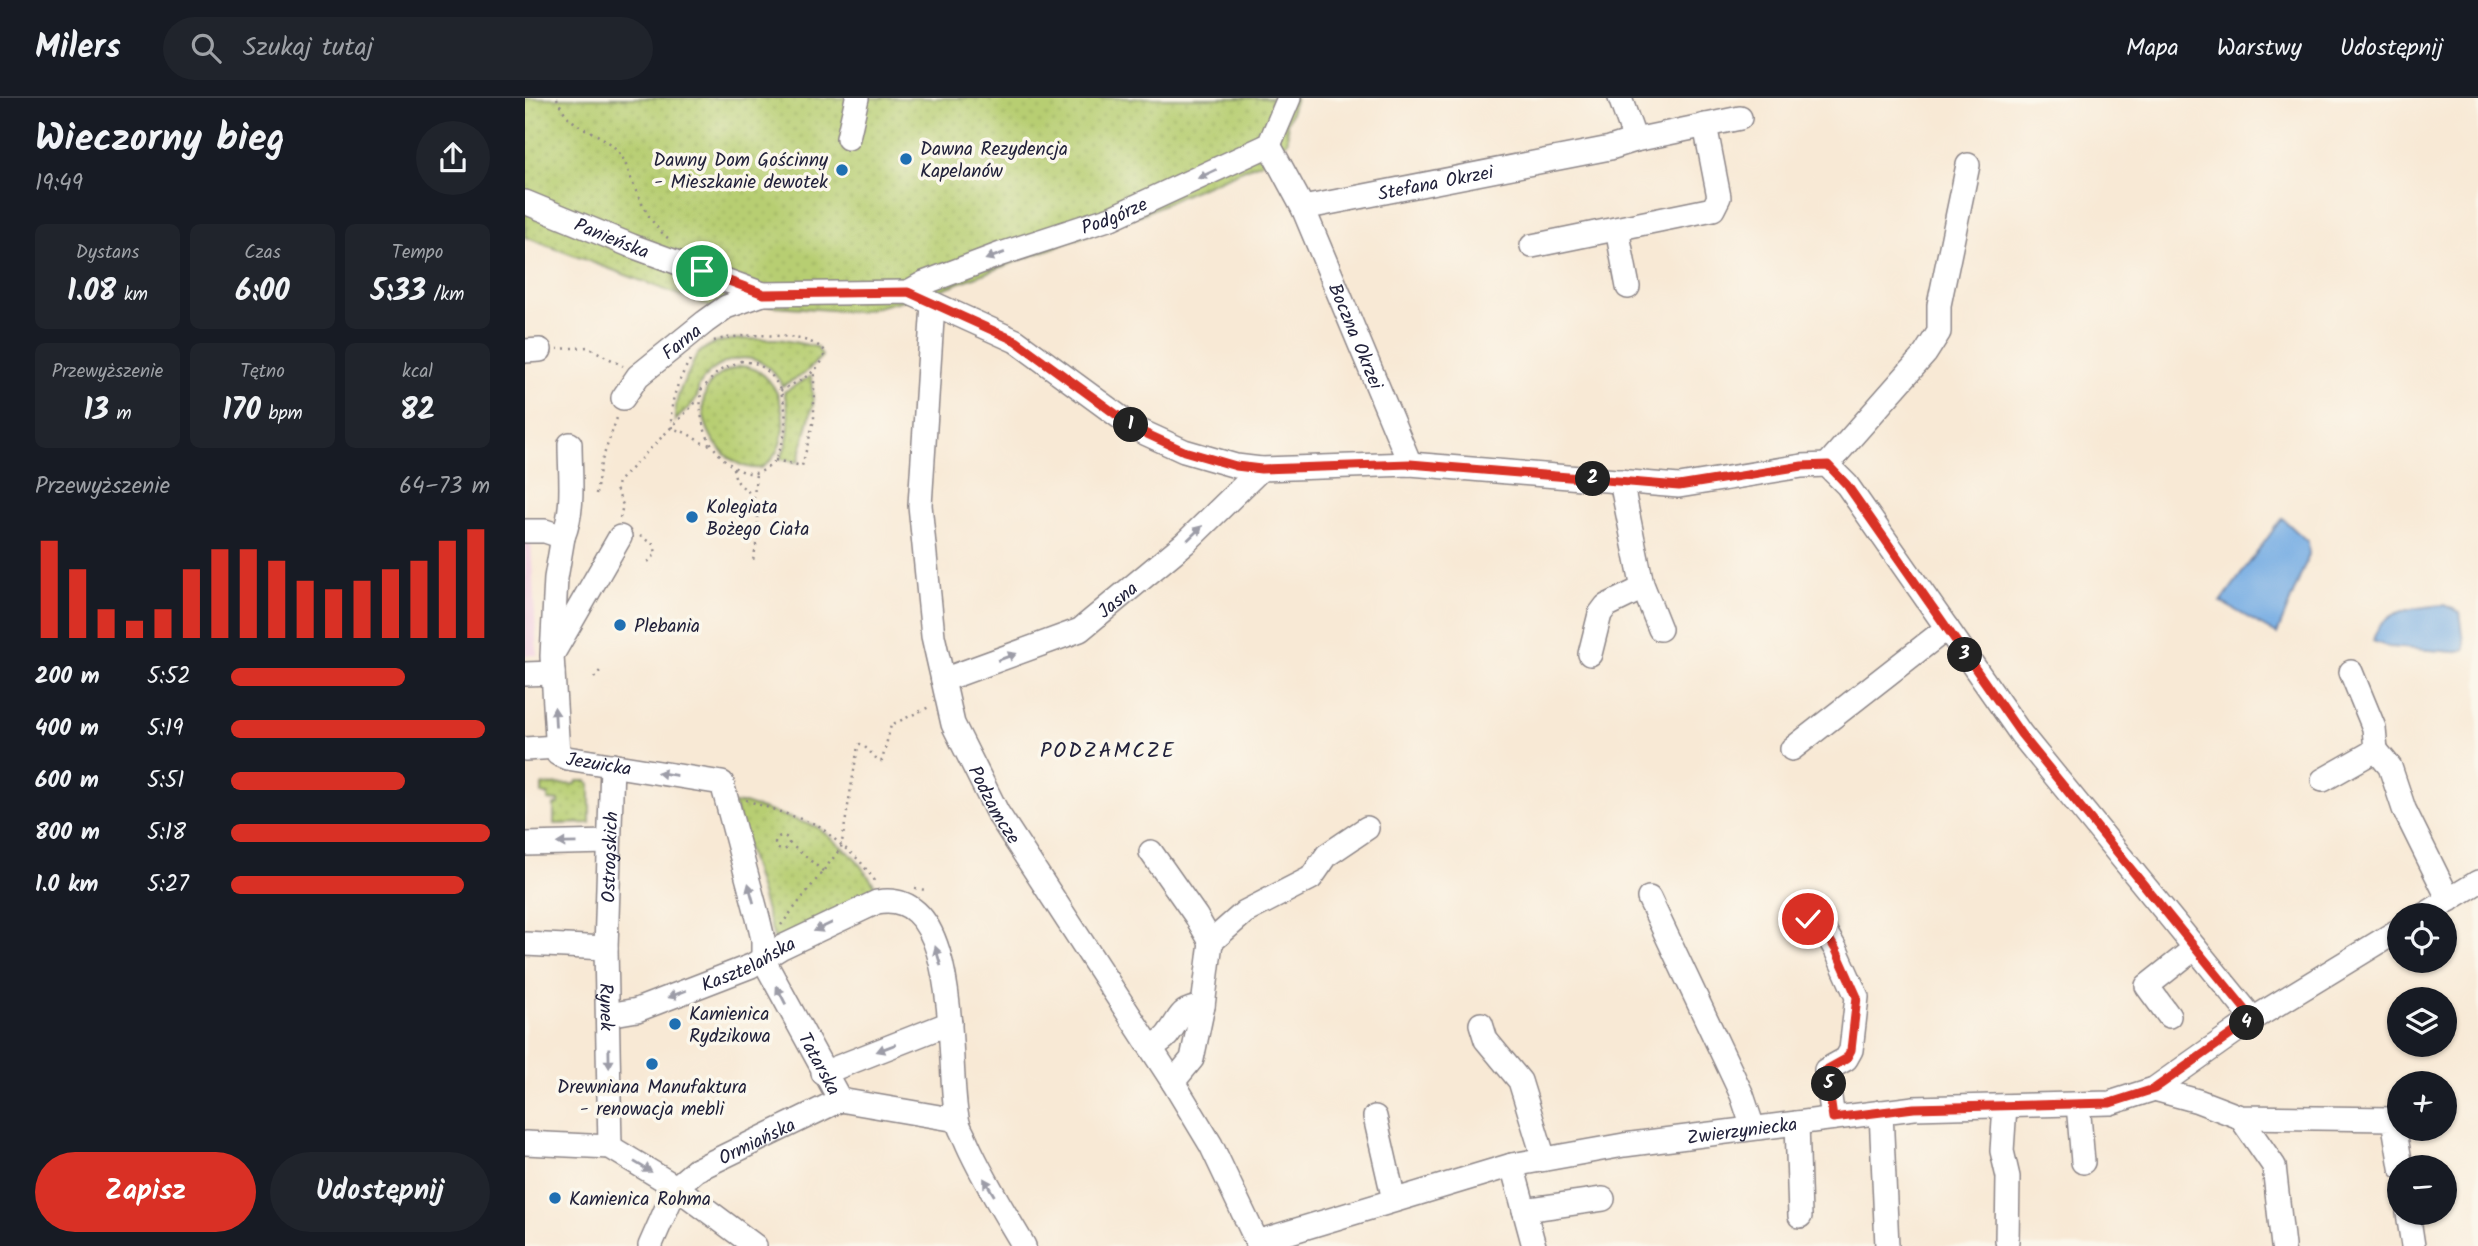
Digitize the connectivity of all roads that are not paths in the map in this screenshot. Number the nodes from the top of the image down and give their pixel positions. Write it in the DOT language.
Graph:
graph roads {
  1 [pos="856,98"];
  2 [pos="1289,98"];
  3 [pos="1620,98"];
  4 [pos="1740,118"];
  5 [pos="1705,125"];
  6 [pos="848,138"];
  7 [pos="1635,140"];
  8 [pos="1269,145"];
  9 [pos="1968,164"];
  10 [pos="525,202"];
  11 [pos="1303,208"];
  12 [pos="1617,229"];
  13 [pos="1532,246"];
  14 [pos="1627,287"];
  15 [pos="908,292"];
  16 [pos="764,294"];
  17 [pos="933,304"];
  18 [pos="623,398"];
  19 [pos="570,444"];
  20 [pos="1410,464"];
  21 [pos="1828,465"];
  22 [pos="1261,469"];
  23 [pos="1621,481"];
  24 [pos="626,530"];
  25 [pos="544,533"];
  26 [pos="1643,587"];
  27 [pos="1947,628"];
  28 [pos="1660,629"];
  29 [pos="1590,654"];
  30 [pos="553,665"];
  31 [pos="2351,672"];
  32 [pos="525,674"];
  33 [pos="943,680"];
  34 [pos="557,747"];
  35 [pos="525,749"];
  36 [pos="1792,749"];
  37 [pos="2376,750"];
  38 [pos="612,765"];
  39 [pos="2323,780"];
  40 [pos="1367,828"];
  41 [pos="609,842"];
  42 [pos="525,844"];
  43 [pos="1151,852"];
  44 [pos="2478,882"];
  45 [pos="1649,898"];
  46 [pos="2449,900"];
  47 [pos="2444,903"];
  48 [pos="1808,919"];
  49 [pos="2387,937"];
  50 [pos="1211,942"];
  51 [pos="525,944"];
  52 [pos="606,948"];
  53 [pos="2195,948"];
  54 [pos="763,959"];
  55 [pos="1203,1006"];
  56 [pos="608,1015"];
  57 [pos="1691,1015"];
  58 [pos="2169,1016"];
  59 [pos="2253,1019"];
  60 [pos="950,1023"];
  61 [pos="1481,1024"];
  62 [pos="1150,1047"];
  63 [pos="2185,1066"];
  64 [pos="823,1073"];
  65 [pos="1173,1082"];
  66 [pos="2154,1089"];
  67 [pos="839,1100"];
  68 [pos="2194,1100"];
  69 [pos="2078,1104"];
  70 [pos="2004,1105"];
  71 [pos="1881,1112"];
  72 [pos="1375,1116"];
  73 [pos="2240,1117"];
  74 [pos="1833,1118"];
  75 [pos="957,1120"];
  76 [pos="1797,1123"];
  77 [pos="1747,1129"];
  78 [pos="525,1143"];
  79 [pos="610,1147"];
  80 [pos="2399,1155"];
  81 [pos="1544,1159"];
  82 [pos="2083,1162"];
  83 [pos="1512,1165"];
  84 [pos="676,1187"];
  85 [pos="1603,1199"];
  86 [pos="1394,1200"];
  87 [pos="1524,1210"];
  88 [pos="1800,1216"];
  89 [pos="2410,1225"];
  90 [pos="2007,1241"];
  91 [pos="1258,1244"];
  92 [pos="650,1246"];
  93 [pos="755,1246"];
  94 [pos="1024,1246"];
  95 [pos="1534,1246"];
  96 [pos="1887,1246"];
  97 [pos="2283,1246"];
  98 [pos="2413,1246"];
  1 -- 6 [label="street"];
  2 -- 8 [label="street"];
  3 -- 7 [label="street"];
  4 -- 5 [label="street, Stefana Okrzei"];
  5 -- 7 [label="street, Stefana Okrzei"];
  5 -- 12 [label="street"];
  7 -- 11 [label="street, Stefana Okrzei"];
  8 -- 11 [label="street"];
  8 -- 15 [label="street, Podgórze, one-way"];
  9 -- 21 [label="street"];
  10 -- 16 [label="street, Panieńska"];
  11 -- 20 [label="street, Boczna Okrzei"];
  12 -- 13 [label="street"];
  12 -- 14 [label="street"];
  15 -- 16 [label="street, Panieńska"];
  15 -- 17 [label="street"];
  16 -- 18 [label="street, Farna"];
  17 -- 22 [label="street"];
  17 -- 33 [label="street, Podzamcze"];
  19 -- 25 [label="street, Jezuicka"];
  20 -- 22 [label="street"];
  20 -- 23 [label="street"];
  21 -- 23 [label="street"];
  21 -- 27 [label="street"];
  33 -- 22 [label="street, Jasna, one-way"];
  23 -- 26 [label="street"];
  24 -- 30 [label="street"];
  25 -- 30 [label="street, Jezuicka"];
  26 -- 28 [label="street"];
  26 -- 29 [label="street"];
  27 -- 36 [label="street"];
  27 -- 53 [label="street"];
  30 -- 32 [label="street"];
  34 -- 30 [label="street, Jezuicka, one-way"];
  31 -- 37 [label="street"];
  33 -- 62 [label="street, Podzamcze"];
  34 -- 35 [label="street"];
  34 -- 38 [label="street, Jezuicka"];
  37 -- 39 [label="street"];
  37 -- 46 [label="street"];
  38 -- 41 [label="street, Ostrogskich"];
  54 -- 38 [label="street, Jezuicka, one-way"];
  40 -- 50 [label="street"];
  41 -- 42 [label="street, one-way"];
  41 -- 52 [label="street, Ostrogskich"];
  43 -- 50 [label="street"];
  44 -- 46 [label="street"];
  45 -- 77 [label="street"];
  46 -- 47 [label="street"];
  48 -- 74 [label="street"];
  49 -- 59 [label="street, Zwierzyniecka"];
  50 -- 55 [label="street"];
  51 -- 52 [label="street"];
  52 -- 56 [label="street, Rynek"];
  53 -- 58 [label="street"];
  53 -- 59 [label="street"];
  54 -- 56 [label="street, Kasztelańska, one-way"];
  60 -- 54 [label="street, Kasztelańska, one-way"];
  64 -- 54 [label="street, Tatarska, one-way"];
  55 -- 62 [label="street"];
  55 -- 65 [label="street"];
  56 -- 79 [label="street, Rynek, one-way"];
  57 -- 77 [label="street"];
  59 -- 63 [label="street, Zwierzyniecka"];
  60 -- 64 [label="street, one-way"];
  60 -- 75 [label="street"];
  61 -- 81 [label="street"];
  62 -- 65 [label="street, Podzamcze"];
  63 -- 66 [label="street, Zwierzyniecka"];
  63 -- 68 [label="street"];
  64 -- 67 [label="street, Tatarska"];
  65 -- 91 [label="street, Podzamcze"];
  66 -- 68 [label="street"];
  66 -- 69 [label="street, Zwierzyniecka"];
  67 -- 75 [label="street, Tatarska"];
  67 -- 84 [label="street, Ormiańska"];
  68 -- 73 [label="street"];
  69 -- 70 [label="street, Zwierzyniecka"];
  69 -- 82 [label="street"];
  70 -- 71 [label="street, Zwierzyniecka"];
  70 -- 90 [label="street"];
  71 -- 74 [label="street, Zwierzyniecka"];
  71 -- 96 [label="street"];
  72 -- 86 [label="street"];
  73 -- 80 [label="street"];
  73 -- 97 [label="street"];
  74 -- 76 [label="street, Zwierzyniecka"];
  94 -- 75 [label="street, one-way"];
  76 -- 77 [label="street, Zwierzyniecka"];
  76 -- 88 [label="street"];
  77 -- 81 [label="street, Zwierzyniecka"];
  78 -- 79 [label="street"];
  79 -- 84 [label="street, one-way"];
  81 -- 83 [label="street, Zwierzyniecka"];
  83 -- 86 [label="street, Zwierzyniecka"];
  83 -- 87 [label="street"];
  84 -- 92 [label="street"];
  84 -- 93 [label="street"];
  85 -- 87 [label="street"];
  86 -- 91 [label="street, Zwierzyniecka"];
  87 -- 95 [label="street"];
  89 -- 98 [label="street"];
}
